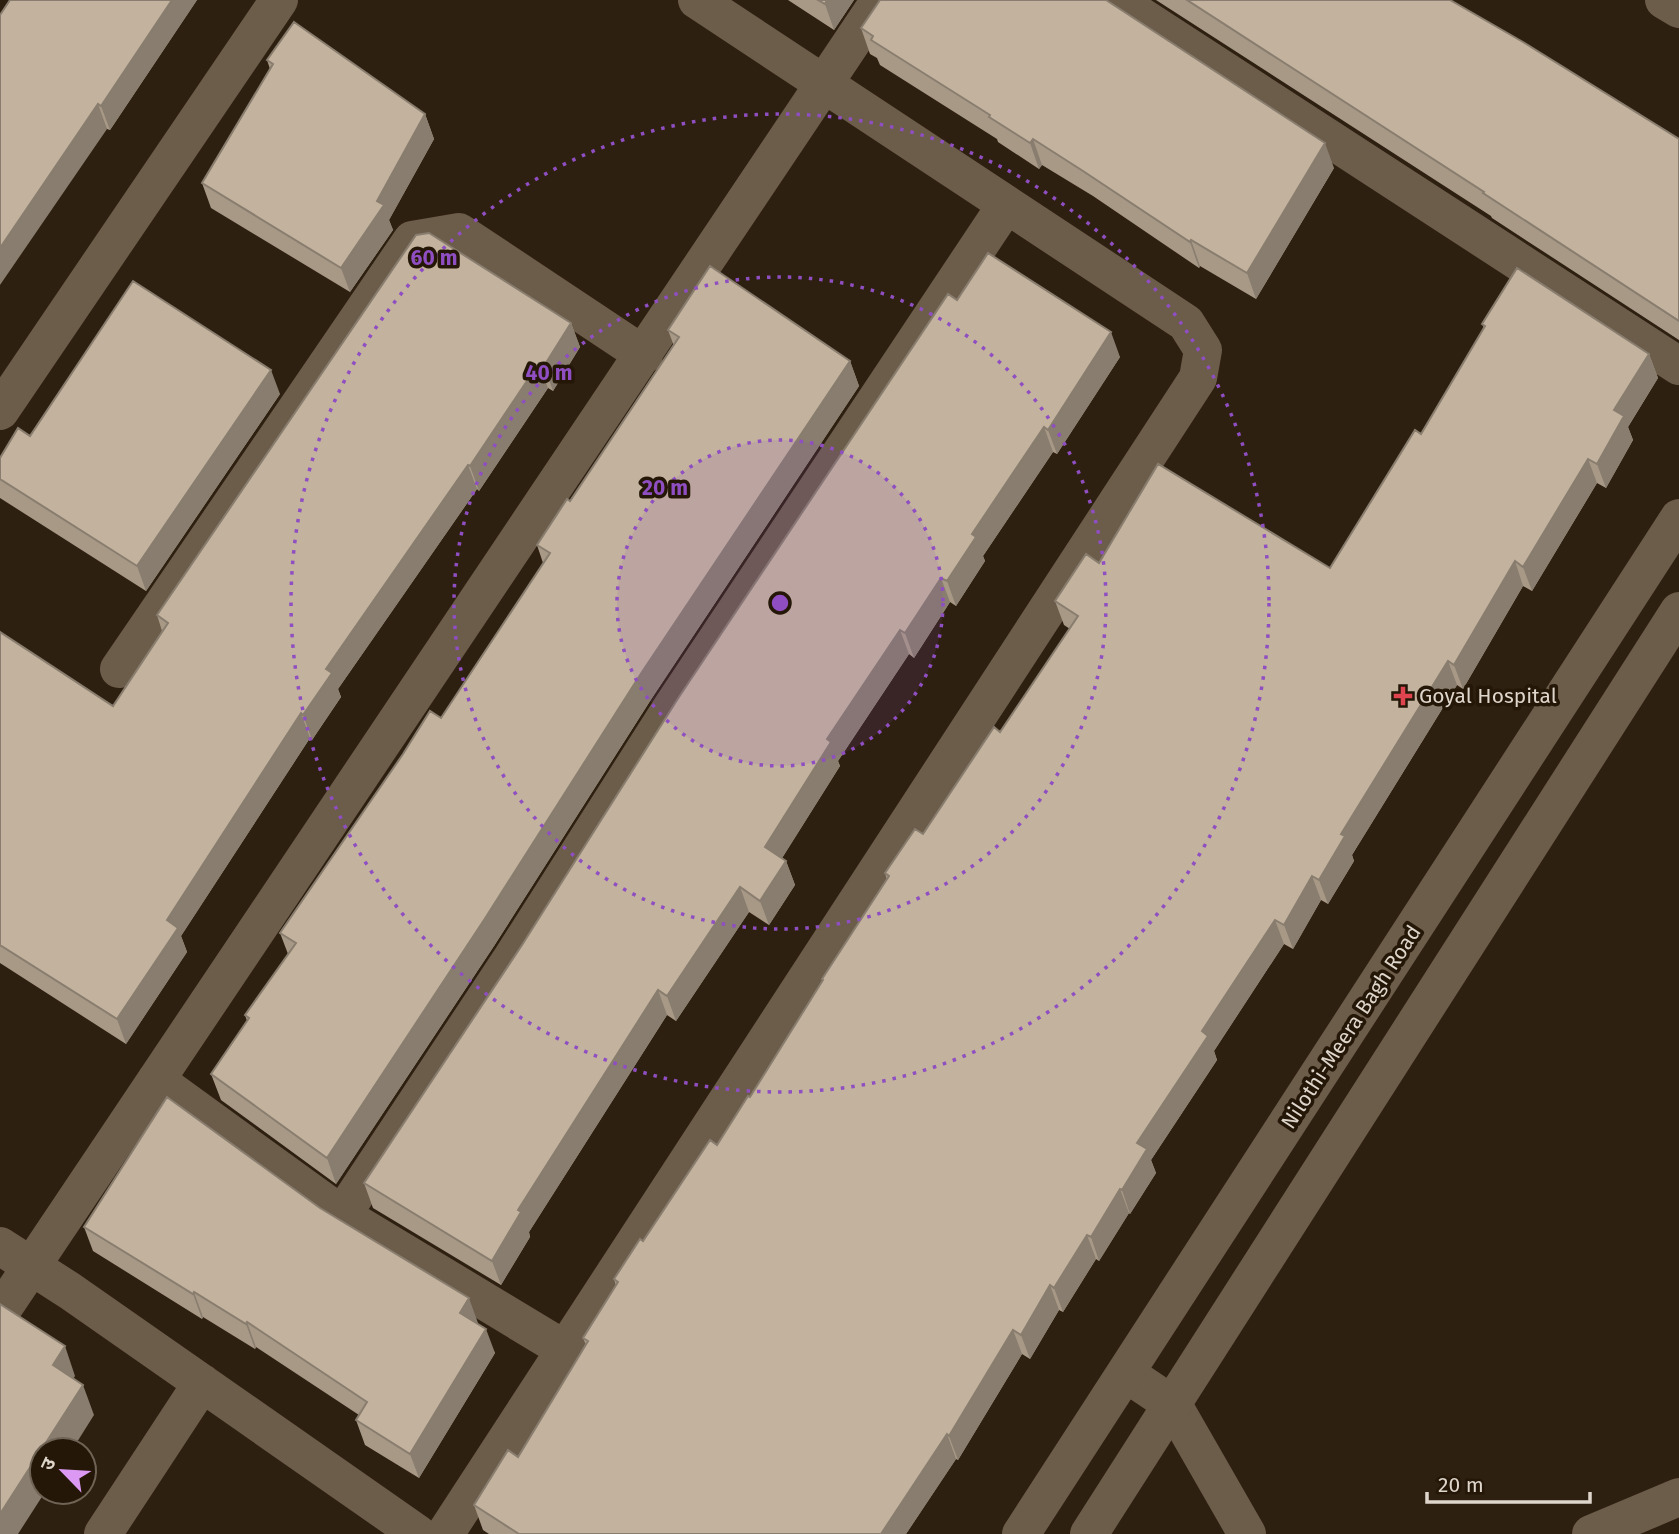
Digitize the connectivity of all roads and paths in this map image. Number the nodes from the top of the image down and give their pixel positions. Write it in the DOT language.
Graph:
graph roads {
  1 [pos="279,0"];
  2 [pos="697,0"];
  3 [pos="880,0"];
  4 [pos="1116,0"];
  5 [pos="1664,0"];
  6 [pos="1679,9"];
  7 [pos="824,84"];
  8 [pos="1006,205"];
  9 [pos="643,355"];
  10 [pos="1679,366"];
  11 [pos="0,411"];
  12 [pos="1679,519"];
  13 [pos="1679,611"];
  14 [pos="119,669"];
  15 [pos="156,1080"];
  16 [pos="342,1214"];
  17 [pos="0,1246"];
  18 [pos="32,1267"];
  19 [pos="0,1312"];
  20 [pos="564,1349"];
  21 [pos="1127,1374"];
  22 [pos="202,1383"];
  23 [pos="1173,1405"];
  24 [pos="1679,1497"];
  25 [pos="103,1534"];
  26 [pos="418,1534"];
  27 [pos="445,1534"];
  28 [pos="1021,1534"];
  29 [pos="1089,1534"];
  30 [pos="1247,1534"];
  31 [pos="1591,1534"];
  1 -- 11 [label="street"];
  2 -- 7 [label="street"];
  3 -- 7 [label="street"];
  4 -- 10 [label="street"];
  5 -- 6 [label="street"];
  7 -- 8 [label="street"];
  7 -- 9 [label="street"];
  8 -- 16 [label="street"];
  8 -- 20 [label="street"];
  9 -- 14 [label="street"];
  9 -- 15 [label="street"];
  12 -- 21 [label="street, Nilothi-Meera Bagh Road"];
  13 -- 23 [label="street"];
  15 -- 16 [label="street"];
  15 -- 18 [label="street"];
  16 -- 20 [label="street"];
  17 -- 18 [label="street"];
  18 -- 19 [label="street"];
  18 -- 22 [label="street"];
  20 -- 27 [label="street"];
  21 -- 23 [label="street"];
  21 -- 28 [label="street, Nilothi-Meera Bagh Road"];
  22 -- 25 [label="street"];
  22 -- 26 [label="street"];
  23 -- 29 [label="street"];
  23 -- 30 [label="street"];
  24 -- 31 [label="street"];
}
